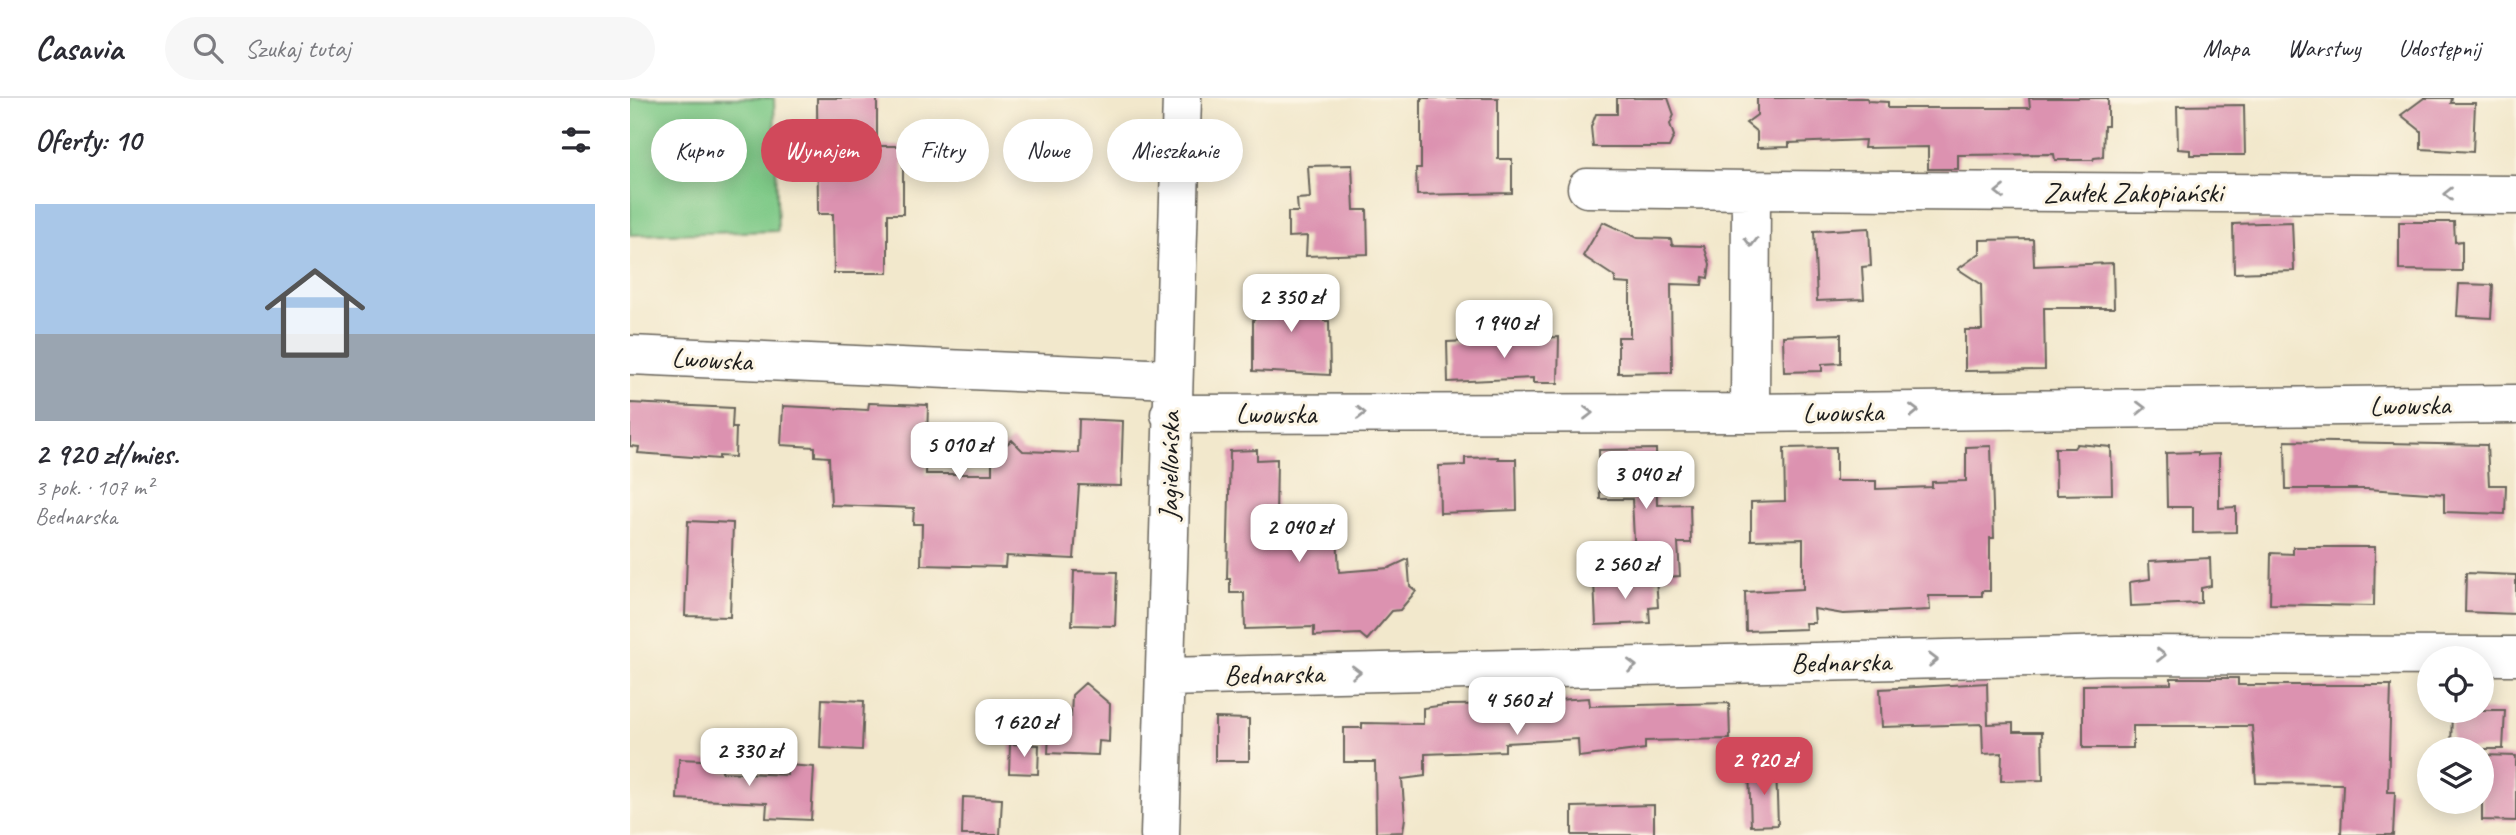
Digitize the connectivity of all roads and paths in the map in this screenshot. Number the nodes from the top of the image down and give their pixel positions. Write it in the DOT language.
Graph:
graph roads {
  1 [pos="1182,98"];
  2 [pos="1587,188"];
  3 [pos="1751,190"];
  4 [pos="2516,195"];
  5 [pos="630,355"];
  6 [pos="1171,396"];
  7 [pos="2516,404"];
  8 [pos="1750,413"];
  9 [pos="2516,656"];
  10 [pos="1165,677"];
  11 [pos="1160,835"];
  1 -- 6 [label="street, Jagiellońska"];
  2 -- 3 [label="street, Zaułek Zakopiański"];
  4 -- 3 [label="street, Zaułek Zakopiański, one-way"];
  3 -- 8 [label="street, one-way"];
  5 -- 6 [label="street, Lwowska"];
  6 -- 8 [label="street, Lwowska, one-way"];
  6 -- 10 [label="street, Jagiellońska"];
  8 -- 7 [label="street, Lwowska, one-way"];
  10 -- 9 [label="street, Bednarska, one-way"];
  10 -- 11 [label="street, Jagiellońska"];
}
